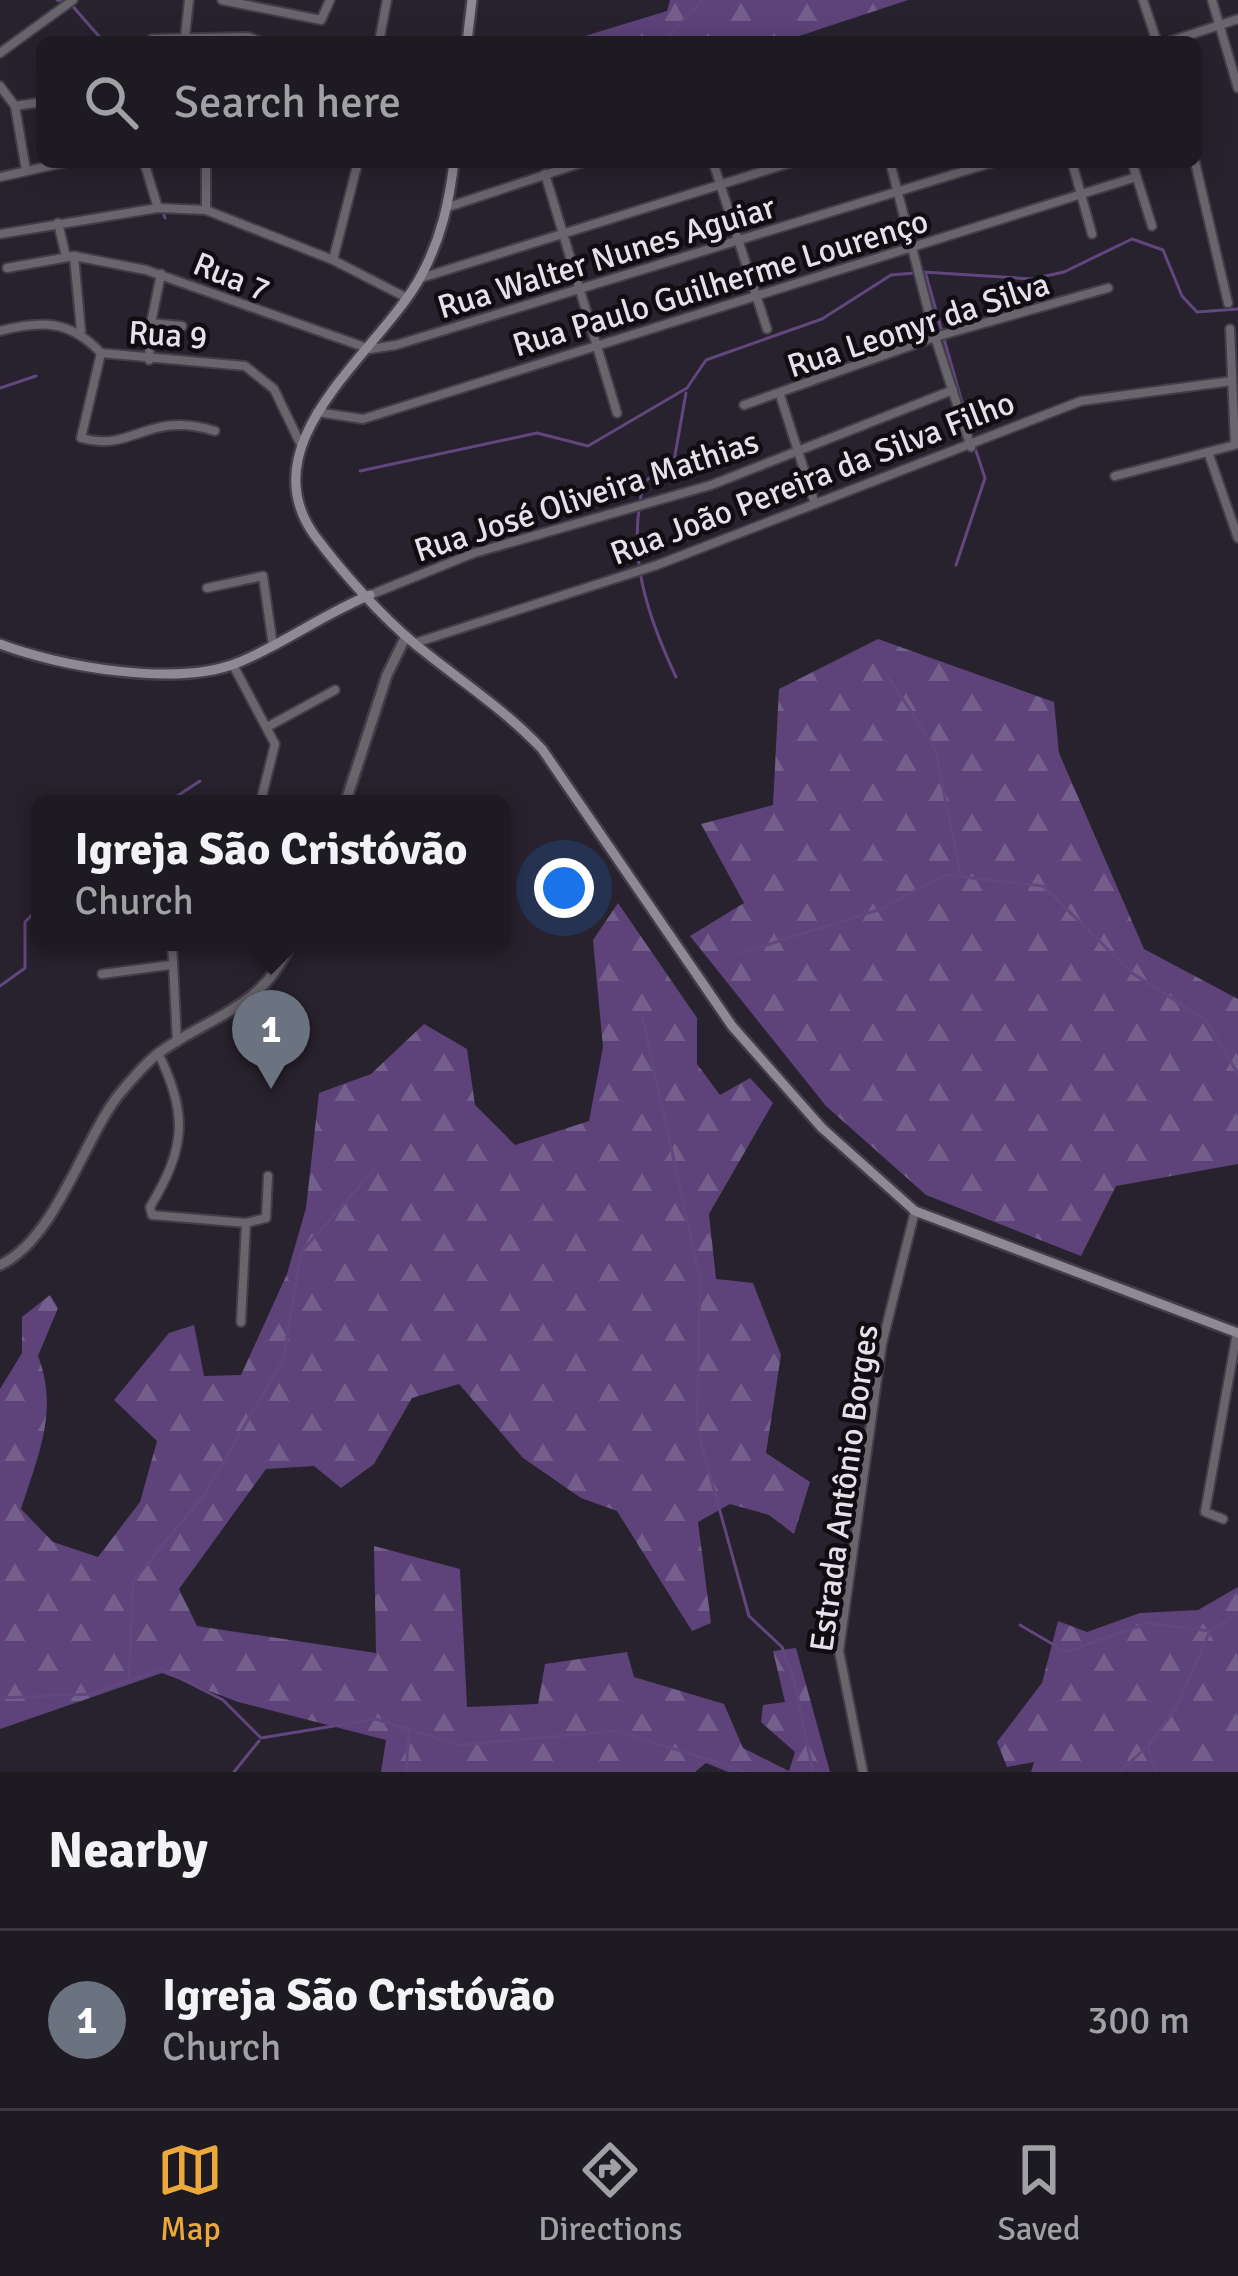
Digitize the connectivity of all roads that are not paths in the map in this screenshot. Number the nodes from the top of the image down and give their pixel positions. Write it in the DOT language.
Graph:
graph roads {
  1 [pos="73,0"];
  2 [pos="189,0"];
  3 [pos="222,0"];
  4 [pos="330,0"];
  5 [pos="387,0"];
  6 [pos="472,0"];
  7 [pos="1143,0"];
  8 [pos="1213,0"];
  9 [pos="243,1"];
  10 [pos="1238,19"];
  11 [pos="1219,25"];
  12 [pos="185,36"];
  13 [pos="380,36"];
  14 [pos="468,36"];
  15 [pos="1155,36"];
  16 [pos="1186,36"];
  17 [pos="0,52"];
  18 [pos="0,86"];
  19 [pos="1238,88"];
  20 [pos="36,103"];
  21 [pos="15,106"];
  22 [pos="36,168"];
  23 [pos="146,168"];
  24 [pos="206,168"];
  25 [pos="356,168"];
  26 [pos="453,168"];
  27 [pos="564,168"];
  28 [pos="715,168"];
  29 [pos="774,168"];
  30 [pos="892,168"];
  31 [pos="973,168"];
  32 [pos="1074,168"];
  33 [pos="1134,168"];
  34 [pos="1196,168"];
  35 [pos="26,170"];
  36 [pos="545,174"];
  37 [pos="0,177"];
  38 [pos="1136,177"];
  39 [pos="720,184"];
  40 [pos="898,190"];
  41 [pos="1082,195"];
  42 [pos="448,207"];
  43 [pos="158,208"];
  44 [pos="206,210"];
  45 [pos="58,223"];
  46 [pos="1152,226"];
  47 [pos="563,232"];
  48 [pos="0,234"];
  49 [pos="1092,234"];
  50 [pos="738,240"];
  51 [pos="913,247"];
  52 [pos="70,256"];
  53 [pos="333,260"];
  54 [pos="7,268"];
  55 [pos="161,274"];
  56 [pos="419,279"];
  57 [pos="1108,288"];
  58 [pos="581,289"];
  59 [pos="755,293"];
  60 [pos="407,298"];
  61 [pos="1228,303"];
  62 [pos="151,323"];
  63 [pos="182,326"];
  64 [pos="767,329"];
  65 [pos="1230,329"];
  66 [pos="0,331"];
  67 [pos="81,331"];
  68 [pos="935,337"];
  69 [pos="596,344"];
  70 [pos="370,349"];
  71 [pos="101,353"];
  72 [pos="149,360"];
  73 [pos="1232,381"];
  74 [pos="953,390"];
  75 [pos="780,395"];
  76 [pos="744,405"];
  77 [pos="317,412"];
  78 [pos="617,413"];
  79 [pos="214,431"];
  80 [pos="301,445"];
  81 [pos="1237,446"];
  82 [pos="971,447"];
  83 [pos="796,450"];
  84 [pos="1208,452"];
  85 [pos="1115,476"];
  86 [pos="815,503"];
  87 [pos="1238,538"];
  88 [pos="207,587"];
  89 [pos="370,595"];
  90 [pos="410,640"];
  91 [pos="0,644"];
  92 [pos="273,646"];
  93 [pos="233,665"];
  94 [pos="335,690"];
  95 [pos="269,726"];
  96 [pos="262,795"];
  97 [pos="348,795"];
  98 [pos="171,951"];
  99 [pos="286,951"];
  100 [pos="170,965"];
  101 [pos="102,974"];
  102 [pos="177,1043"];
  103 [pos="158,1053"];
  104 [pos="268,1176"];
  105 [pos="915,1211"];
  106 [pos="246,1223"];
  107 [pos="0,1265"];
  108 [pos="242,1322"];
  109 [pos="1238,1333"];
  110 [pos="1222,1520"];
  111 [pos="862,1772"];
  1 -- 17 [label="street"];
  2 -- 12 [label="street"];
  3 -- 9 [label="street"];
  4 -- 9 [label="street"];
  5 -- 13 [label="street"];
  6 -- 14 [label="main road"];
  7 -- 15 [label="street"];
  8 -- 11 [label="street"];
  10 -- 11 [label="street"];
  11 -- 16 [label="street"];
  11 -- 19 [label="street"];
  18 -- 21 [label="street"];
  20 -- 21 [label="street"];
  21 -- 35 [label="street"];
  22 -- 35 [label="street"];
  23 -- 43 [label="street"];
  24 -- 44 [label="street"];
  25 -- 53 [label="street"];
  26 -- 42 [label="main road"];
  27 -- 36 [label="street"];
  28 -- 39 [label="street"];
  29 -- 39 [label="street"];
  30 -- 40 [label="street"];
  31 -- 40 [label="street, Rua Walter Nunes Aguiar"];
  32 -- 41 [label="street"];
  33 -- 38 [label="street"];
  34 -- 61 [label="street"];
  35 -- 37 [label="street"];
  36 -- 42 [label="street"];
  36 -- 47 [label="street"];
  38 -- 41 [label="street, Rua Paulo Guilherme Lourenço"];
  38 -- 46 [label="street"];
  39 -- 47 [label="street"];
  39 -- 50 [label="street"];
  40 -- 50 [label="street, Rua Walter Nunes Aguiar"];
  40 -- 51 [label="street"];
  41 -- 49 [label="street"];
  41 -- 51 [label="street, Rua Paulo Guilherme Lourenço"];
  42 -- 56 [label="main road"];
  43 -- 44 [label="street"];
  43 -- 45 [label="street"];
  44 -- 53 [label="street"];
  45 -- 48 [label="street"];
  45 -- 52 [label="street"];
  47 -- 56 [label="street"];
  47 -- 58 [label="street"];
  50 -- 58 [label="street, Rua Walter Nunes Aguiar"];
  50 -- 59 [label="street"];
  51 -- 59 [label="street, Rua Paulo Guilherme Lourenço"];
  51 -- 68 [label="street"];
  52 -- 54 [label="street"];
  52 -- 55 [label="street, Rua 7"];
  52 -- 67 [label="street"];
  53 -- 60 [label="street"];
  55 -- 62 [label="street"];
  55 -- 70 [label="street, Rua 7"];
  56 -- 60 [label="main road"];
  57 -- 68 [label="street, Rua Leonyr da Silva"];
  58 -- 69 [label="street"];
  58 -- 70 [label="street, Rua Walter Nunes Aguiar"];
  59 -- 64 [label="street"];
  59 -- 69 [label="street, Rua Paulo Guilherme Lourenço"];
  60 -- 70 [label="main road"];
  62 -- 63 [label="street"];
  62 -- 72 [label="street"];
  65 -- 73 [label="street"];
  66 -- 67 [label="street, Rua 9"];
  67 -- 71 [label="street, Rua 9"];
  68 -- 74 [label="street"];
  68 -- 75 [label="street, Rua Leonyr da Silva"];
  69 -- 77 [label="street, Rua Paulo Guilherme Lourenço"];
  69 -- 78 [label="street"];
  70 -- 77 [label="main road"];
  71 -- 72 [label="street, Rua 9"];
  71 -- 79 [label="street"];
  72 -- 80 [label="street, Rua 9"];
  73 -- 81 [label="street"];
  73 -- 82 [label="street, Rua João Pereira da Silva Filho"];
  74 -- 82 [label="street"];
  74 -- 83 [label="street, Rua José Oliveira Mathias"];
  75 -- 76 [label="street, Rua Leonyr da Silva"];
  75 -- 83 [label="street"];
  77 -- 80 [label="main road"];
  80 -- 89 [label="main road"];
  81 -- 84 [label="street"];
  82 -- 86 [label="street, Rua João Pereira da Silva Filho"];
  83 -- 86 [label="street"];
  83 -- 89 [label="street, Rua José Oliveira Mathias"];
  84 -- 85 [label="street"];
  84 -- 87 [label="street"];
  86 -- 90 [label="street, Rua João Pereira da Silva Filho"];
  88 -- 92 [label="street"];
  89 -- 90 [label="main road"];
  89 -- 92 [label="main road"];
  90 -- 97 [label="street"];
  90 -- 105 [label="main road"];
  91 -- 93 [label="main road"];
  92 -- 93 [label="main road"];
  93 -- 95 [label="street"];
  94 -- 95 [label="street"];
  95 -- 96 [label="street"];
  98 -- 100 [label="street"];
  99 -- 102 [label="street"];
  100 -- 101 [label="street"];
  100 -- 102 [label="street"];
  102 -- 103 [label="street"];
  103 -- 106 [label="street"];
  103 -- 107 [label="street"];
  104 -- 106 [label="street"];
  105 -- 109 [label="main road"];
  105 -- 111 [label="street, Estrada Antônio Borges"];
  106 -- 108 [label="street"];
  109 -- 110 [label="street"];
}
